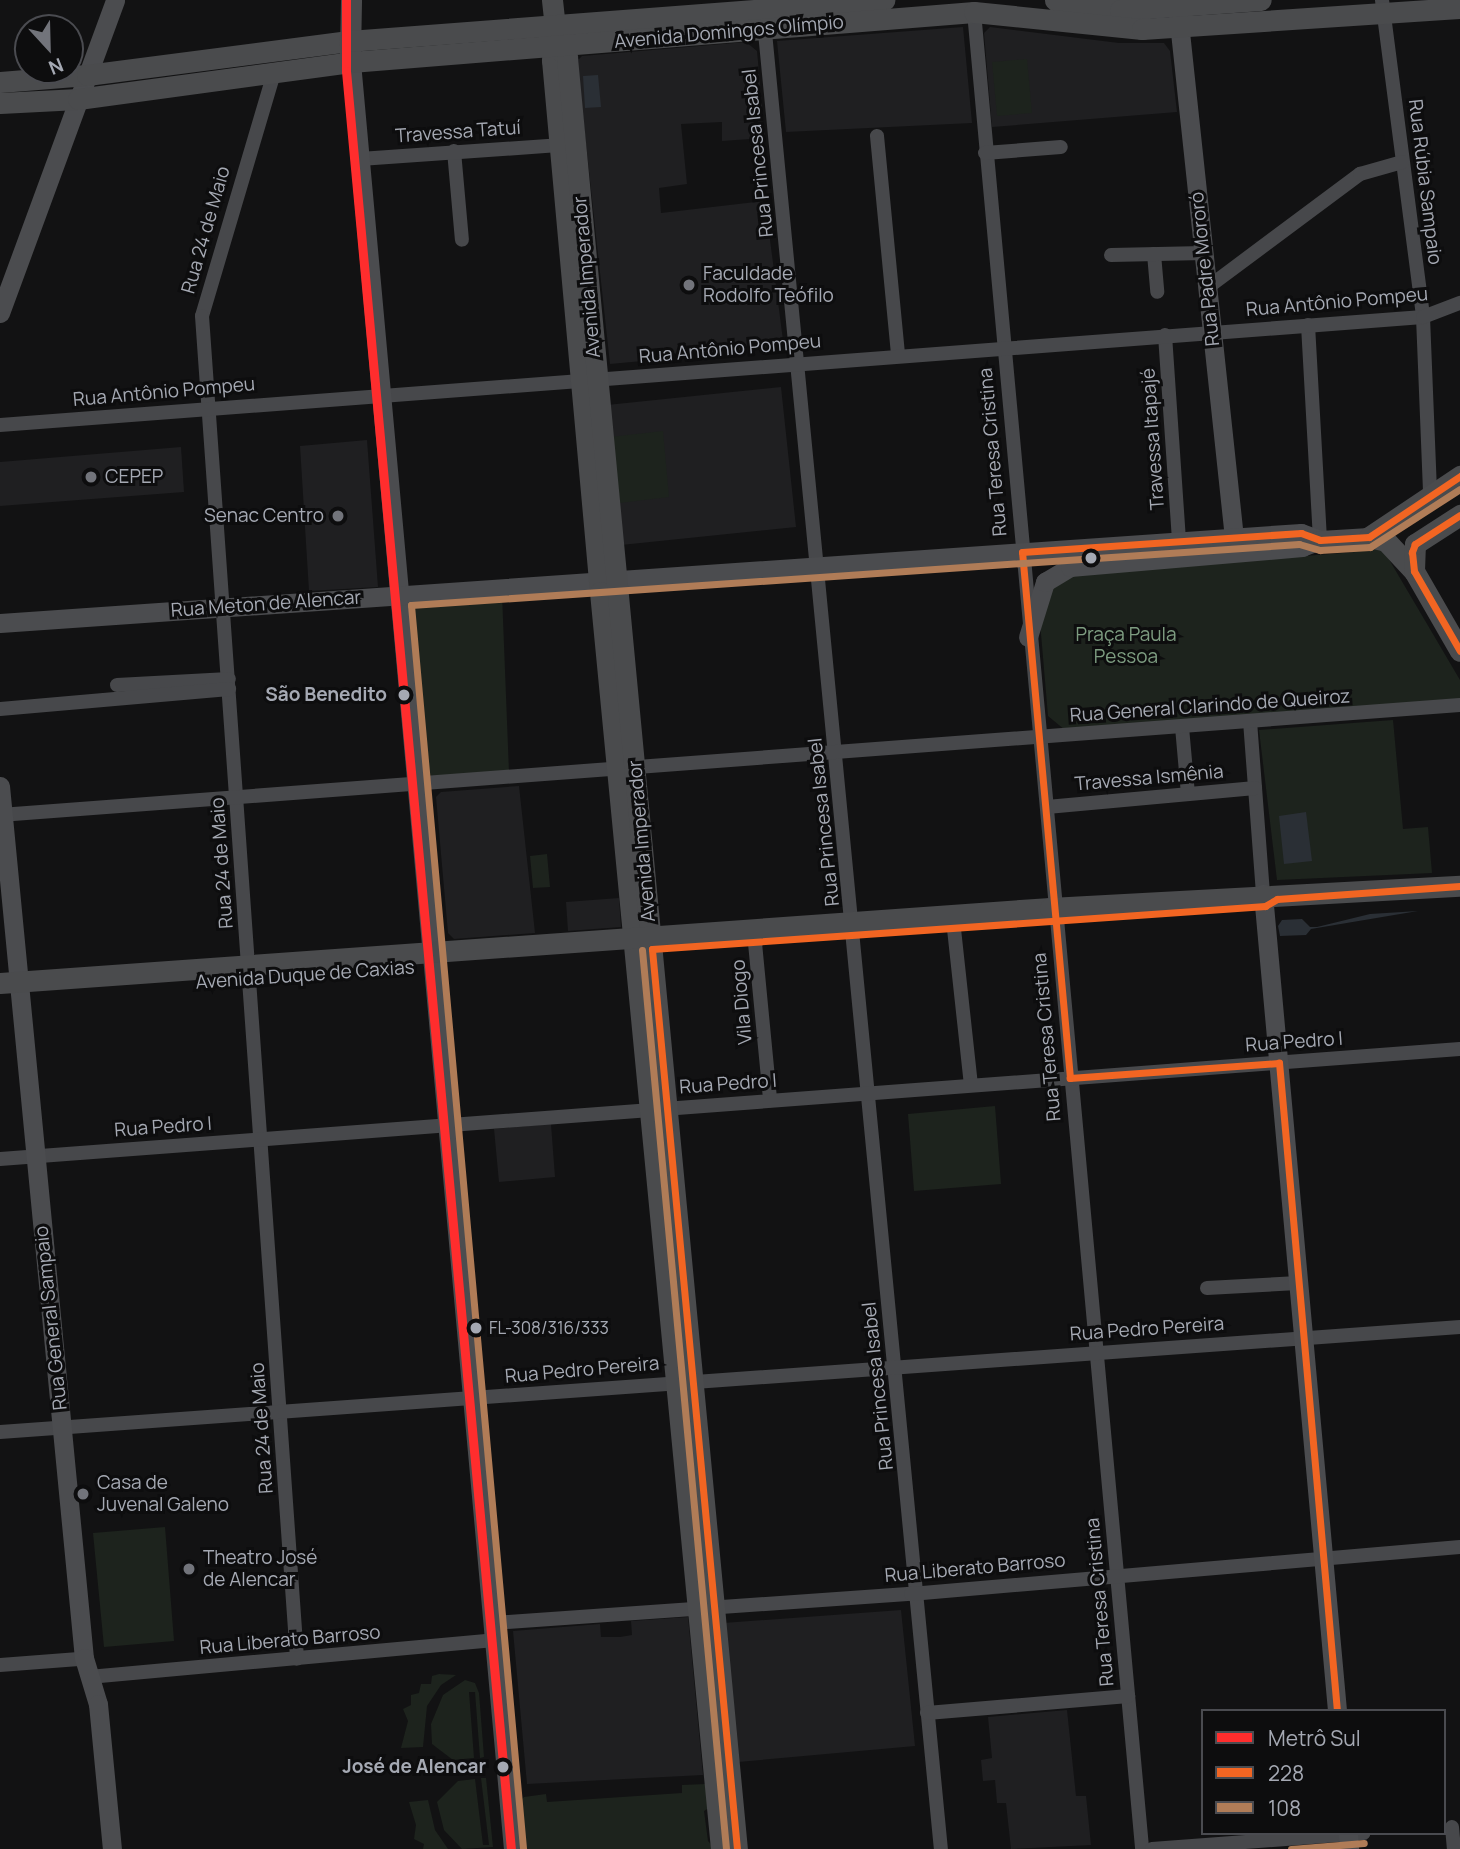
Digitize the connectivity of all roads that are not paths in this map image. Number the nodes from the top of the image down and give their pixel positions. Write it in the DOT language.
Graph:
graph roads {
  1 [pos="115,0"];
  2 [pos="351,0"];
  3 [pos="552,0"];
  4 [pos="884,0"];
  5 [pos="1055,0"];
  6 [pos="1261,0"];
  7 [pos="1177,3"];
  8 [pos="1383,7"];
  9 [pos="1460,8"];
  10 [pos="974,12"];
  11 [pos="763,13"];
  12 [pos="1179,27"];
  13 [pos="556,35"];
  14 [pos="350,51"];
  15 [pos="274,74"];
  16 [pos="87,75"];
  17 [pos="0,82"];
  18 [pos="78,99"];
  19 [pos="0,103"];
  20 [pos="877,136"];
  21 [pos="559,145"];
  22 [pos="1061,147"];
  23 [pos="454,151"];
  24 [pos="985,153"];
  25 [pos="360,159"];
  26 [pos="1402,162"];
  27 [pos="462,240"];
  28 [pos="1204,253"];
  29 [pos="1154,254"];
  30 [pos="1111,255"];
  31 [pos="8,273"];
  32 [pos="1207,288"];
  33 [pos="1157,292"];
  34 [pos="1460,303"];
  35 [pos="0,313"];
  36 [pos="1423,317"];
  37 [pos="1308,325"];
  38 [pos="1212,331"];
  39 [pos="1165,335"];
  40 [pos="1003,347"];
  41 [pos="898,354"];
  42 [pos="797,363"];
  43 [pos="589,379"];
  44 [pos="382,394"];
  45 [pos="209,407"];
  46 [pos="0,425"];
  47 [pos="1460,476"];
  48 [pos="1430,495"];
  49 [pos="1460,515"];
  50 [pos="1369,537"];
  51 [pos="1234,538"];
  52 [pos="1320,540"];
  53 [pos="1179,541"];
  54 [pos="1022,552"];
  55 [pos="818,565"];
  56 [pos="1414,571"];
  57 [pos="608,580"];
  58 [pos="400,595"];
  59 [pos="223,607"];
  60 [pos="0,623"];
  61 [pos="1028,637"];
  62 [pos="1460,651"];
  63 [pos="229,684"];
  64 [pos="117,685"];
  65 [pos="1460,705"];
  66 [pos="0,709"];
  67 [pos="1250,721"];
  68 [pos="1182,727"];
  69 [pos="1039,738"];
  70 [pos="836,755"];
  71 [pos="627,770"];
  72 [pos="418,785"];
  73 [pos="0,786"];
  74 [pos="1255,788"];
  75 [pos="1188,794"];
  76 [pos="236,798"];
  77 [pos="1046,807"];
  78 [pos="2,815"];
  79 [pos="1460,886"];
  80 [pos="1268,900"];
  81 [pos="1055,914"];
  82 [pos="854,929"];
  83 [pos="954,929"];
  84 [pos="755,943"];
  85 [pos="644,944"];
  86 [pos="433,959"];
  87 [pos="250,972"];
  88 [pos="10,990"];
  89 [pos="1460,1049"];
  90 [pos="1279,1063"];
  91 [pos="1070,1078"];
  92 [pos="971,1085"];
  93 [pos="869,1093"];
  94 [pos="770,1100"];
  95 [pos="659,1109"];
  96 [pos="449,1125"];
  97 [pos="261,1139"];
  98 [pos="36,1156"];
  99 [pos="0,1159"];
  100 [pos="1298,1283"];
  101 [pos="1207,1288"];
  102 [pos="1460,1327"];
  103 [pos="1304,1337"];
  104 [pos="1096,1352"];
  105 [pos="896,1365"];
  106 [pos="685,1381"];
  107 [pos="473,1398"];
  108 [pos="280,1413"];
  109 [pos="61,1428"];
  110 [pos="0,1432"];
  111 [pos="1460,1547"];
  112 [pos="1323,1558"];
  113 [pos="1116,1575"];
  114 [pos="918,1593"];
  115 [pos="707,1608"];
  116 [pos="494,1631"];
  117 [pos="79,1659"];
  118 [pos="297,1659"];
  119 [pos="0,1665"];
  120 [pos="89,1677"];
  121 [pos="1128,1696"];
  122 [pos="1337,1709"];
  123 [pos="927,1713"];
  124 [pos="1452,1827"];
  125 [pos="1352,1838"];
  126 [pos="112,1849"];
  127 [pos="513,1849"];
  128 [pos="721,1849"];
  129 [pos="737,1849"];
  130 [pos="941,1849"];
  131 [pos="1142,1849"];
  132 [pos="1152,1849"];
  133 [pos="1454,1849"];
  1 -- 16 [label="street"];
  2 -- 14 [label="main road"];
  3 -- 13 [label="main road, Avenida Imperador"];
  4 -- 11 [label="main road, Avenida Domingos Olímpio"];
  5 -- 7 [label="main road"];
  6 -- 7 [label="main road"];
  7 -- 12 [label="street, Rua Padre Mororó"];
  8 -- 9 [label="main road, Avenida Domingos Olímpio"];
  8 -- 12 [label="main road, Avenida Domingos Olímpio"];
  8 -- 26 [label="street, Rua Rúbia Sampaio"];
  10 -- 11 [label="main road, Avenida Domingos Olímpio"];
  10 -- 12 [label="main road, Avenida Domingos Olímpio"];
  10 -- 24 [label="street, Rua Teresa Cristina"];
  11 -- 13 [label="main road, Avenida Domingos Olímpio"];
  11 -- 42 [label="street, Rua Princesa Isabel"];
  12 -- 28 [label="street, Rua Padre Mororó"];
  13 -- 14 [label="main road, Avenida Domingos Olímpio"];
  13 -- 21 [label="main road, Avenida Imperador"];
  13 -- 43 [label="main road, Avenida Imperador"];
  14 -- 15 [label="main road, Avenida Domingos Olímpio"];
  14 -- 16 [label="main road, Avenida Domingos Olímpio"];
  14 -- 25 [label="street"];
  15 -- 18 [label="main road, Avenida Domingos Olímpio"];
  15 -- 45 [label="street, Rua 24 de Maio"];
  16 -- 17 [label="main road, Avenida Domingos Olímpio"];
  16 -- 18 [label="street"];
  18 -- 19 [label="main road, Avenida Domingos Olímpio"];
  18 -- 31 [label="street"];
  20 -- 41 [label="street"];
  21 -- 23 [label="street, Travessa Tatuí"];
  21 -- 43 [label="main road, Avenida Imperador"];
  22 -- 24 [label="street"];
  23 -- 25 [label="street, Travessa Tatuí"];
  23 -- 27 [label="street"];
  24 -- 40 [label="street, Rua Teresa Cristina"];
  25 -- 44 [label="street"];
  26 -- 32 [label="street"];
  26 -- 36 [label="street, Rua Rúbia Sampaio"];
  28 -- 29 [label="street"];
  28 -- 32 [label="street, Rua Padre Mororó"];
  29 -- 30 [label="street"];
  29 -- 33 [label="street"];
  31 -- 35 [label="street"];
  32 -- 38 [label="street, Rua Padre Mororó"];
  34 -- 36 [label="street, Rua Antônio Pompeu"];
  36 -- 37 [label="street, Rua Antônio Pompeu"];
  36 -- 48 [label="street, Rua Rúbia Sampaio"];
  37 -- 38 [label="street, Rua Antônio Pompeu"];
  37 -- 52 [label="street"];
  38 -- 39 [label="street, Rua Antônio Pompeu"];
  38 -- 51 [label="street, Rua Padre Mororó"];
  39 -- 40 [label="street, Rua Antônio Pompeu"];
  39 -- 53 [label="street, Travessa Itapajé"];
  40 -- 41 [label="street, Rua Antônio Pompeu"];
  40 -- 54 [label="street, Rua Teresa Cristina"];
  41 -- 42 [label="street, Rua Antônio Pompeu"];
  42 -- 43 [label="street, Rua Antônio Pompeu"];
  42 -- 55 [label="street, Rua Princesa Isabel"];
  43 -- 44 [label="street, Rua Antônio Pompeu"];
  43 -- 57 [label="main road, Avenida Imperador"];
  44 -- 45 [label="street, Rua Antônio Pompeu"];
  44 -- 58 [label="street"];
  45 -- 46 [label="street, Rua Antônio Pompeu"];
  45 -- 59 [label="street, Rua 24 de Maio"];
  47 -- 48 [label="main road"];
  48 -- 50 [label="main road"];
  49 -- 56 [label="main road"];
  50 -- 52 [label="street, Rua Meton de Alencar"];
  50 -- 56 [label="main road"];
  51 -- 52 [label="street, Rua Meton de Alencar"];
  51 -- 53 [label="street, Rua Meton de Alencar"];
  52 -- 61 [label="street"];
  53 -- 54 [label="street, Rua Meton de Alencar"];
  54 -- 55 [label="street, Rua Meton de Alencar"];
  54 -- 61 [label="street, Rua Teresa Cristina"];
  55 -- 57 [label="street, Rua Meton de Alencar"];
  55 -- 70 [label="street, Rua Princesa Isabel"];
  56 -- 62 [label="main road"];
  57 -- 58 [label="street, Rua Meton de Alencar"];
  57 -- 71 [label="main road, Avenida Imperador"];
  58 -- 59 [label="street, Rua Meton de Alencar"];
  58 -- 72 [label="street"];
  59 -- 60 [label="street, Rua Meton de Alencar"];
  59 -- 63 [label="street, Rua 24 de Maio"];
  61 -- 69 [label="street, Rua Teresa Cristina"];
  63 -- 64 [label="street"];
  63 -- 66 [label="street"];
  63 -- 76 [label="street, Rua 24 de Maio"];
  65 -- 67 [label="street, Rua General Clarindo de Queiroz"];
  67 -- 68 [label="street, Rua General Clarindo de Queiroz"];
  67 -- 74 [label="street"];
  68 -- 69 [label="street, Rua General Clarindo de Queiroz"];
  68 -- 75 [label="street"];
  69 -- 70 [label="street, Rua General Clarindo de Queiroz"];
  69 -- 77 [label="street, Rua Teresa Cristina"];
  70 -- 71 [label="street, Rua General Clarindo de Queiroz"];
  70 -- 82 [label="street, Rua Princesa Isabel"];
  71 -- 72 [label="street, Rua General Clarindo de Queiroz"];
  71 -- 85 [label="main road, Avenida Imperador"];
  72 -- 76 [label="street, Rua General Clarindo de Queiroz"];
  72 -- 86 [label="street"];
  73 -- 78 [label="street, Rua General Sampaio"];
  74 -- 75 [label="street, Travessa Ismênia"];
  74 -- 80 [label="street"];
  75 -- 77 [label="street, Travessa Ismênia"];
  76 -- 78 [label="street, Rua General Clarindo de Queiroz"];
  76 -- 87 [label="street, Rua 24 de Maio"];
  77 -- 81 [label="street, Rua Teresa Cristina"];
  78 -- 88 [label="street, Rua General Sampaio"];
  79 -- 80 [label="main road, Avenida Duque de Caxias"];
  80 -- 81 [label="main road, Avenida Duque de Caxias"];
  80 -- 90 [label="street"];
  81 -- 82 [label="main road, Avenida Duque de Caxias"];
  81 -- 83 [label="main road, Avenida Duque de Caxias"];
  81 -- 91 [label="street, Rua Teresa Cristina"];
  82 -- 83 [label="main road, Avenida Duque de Caxias"];
  82 -- 84 [label="main road, Avenida Duque de Caxias"];
  82 -- 85 [label="main road, Avenida Duque de Caxias"];
  82 -- 93 [label="street, Rua Princesa Isabel"];
  83 -- 92 [label="street"];
  84 -- 85 [label="main road, Avenida Duque de Caxias"];
  84 -- 94 [label="street, Vila Diogo"];
  85 -- 86 [label="main road, Avenida Duque de Caxias"];
  85 -- 95 [label="main road, Avenida Imperador"];
  86 -- 87 [label="main road, Avenida Duque de Caxias"];
  86 -- 96 [label="street"];
  87 -- 88 [label="main road, Avenida Duque de Caxias"];
  87 -- 97 [label="street, Rua 24 de Maio"];
  88 -- 98 [label="street, Rua General Sampaio"];
  89 -- 90 [label="street, Rua Pedro I"];
  90 -- 91 [label="street, Rua Pedro I"];
  90 -- 100 [label="street"];
  91 -- 92 [label="street, Rua Pedro I"];
  91 -- 104 [label="street, Rua Teresa Cristina"];
  92 -- 93 [label="street, Rua Pedro I"];
  93 -- 94 [label="street, Rua Pedro I"];
  93 -- 105 [label="street, Rua Princesa Isabel"];
  94 -- 95 [label="street, Rua Pedro I"];
  95 -- 96 [label="street, Rua Pedro I"];
  95 -- 106 [label="main road, Avenida Imperador"];
  96 -- 97 [label="street, Rua Pedro I"];
  96 -- 107 [label="street"];
  97 -- 98 [label="street, Rua Pedro I"];
  97 -- 108 [label="street, Rua 24 de Maio"];
  98 -- 99 [label="street, Rua Pedro I"];
  98 -- 109 [label="street, Rua General Sampaio"];
  100 -- 101 [label="street"];
  100 -- 103 [label="street"];
  102 -- 103 [label="street, Rua Pedro Pereira"];
  103 -- 104 [label="street, Rua Pedro Pereira"];
  103 -- 112 [label="street"];
  104 -- 105 [label="street, Rua Pedro Pereira"];
  104 -- 113 [label="street, Rua Teresa Cristina"];
  105 -- 106 [label="street, Rua Pedro Pereira"];
  105 -- 114 [label="street, Rua Princesa Isabel"];
  106 -- 107 [label="street, Rua Pedro Pereira"];
  106 -- 115 [label="main road, Avenida Imperador"];
  107 -- 108 [label="street, Rua Pedro Pereira"];
  107 -- 116 [label="street"];
  108 -- 109 [label="street, Rua Pedro Pereira"];
  108 -- 118 [label="street, Rua 24 de Maio"];
  109 -- 110 [label="street, Rua Pedro Pereira"];
  109 -- 120 [label="street, Rua General Sampaio"];
  111 -- 112 [label="street, Rua Liberato Barroso"];
  112 -- 113 [label="street, Rua Liberato Barroso"];
  112 -- 122 [label="street"];
  113 -- 114 [label="street, Rua Liberato Barroso"];
  113 -- 121 [label="street, Rua Teresa Cristina"];
  114 -- 115 [label="street, Rua Liberato Barroso"];
  114 -- 123 [label="street, Rua Princesa Isabel"];
  115 -- 116 [label="street, Rua Liberato Barroso"];
  115 -- 128 [label="main road, Avenida Imperador"];
  115 -- 129 [label="main road, Avenida Imperador"];
  116 -- 118 [label="street, Rua Liberato Barroso"];
  116 -- 127 [label="street"];
  117 -- 119 [label="street"];
  118 -- 120 [label="street, Rua Liberato Barroso"];
  120 -- 126 [label="street, Rua General Sampaio"];
  121 -- 123 [label="street"];
  121 -- 131 [label="street, Rua Teresa Cristina"];
  123 -- 130 [label="street, Rua Princesa Isabel"];
  124 -- 133 [label="street"];
  125 -- 132 [label="street"];
}
